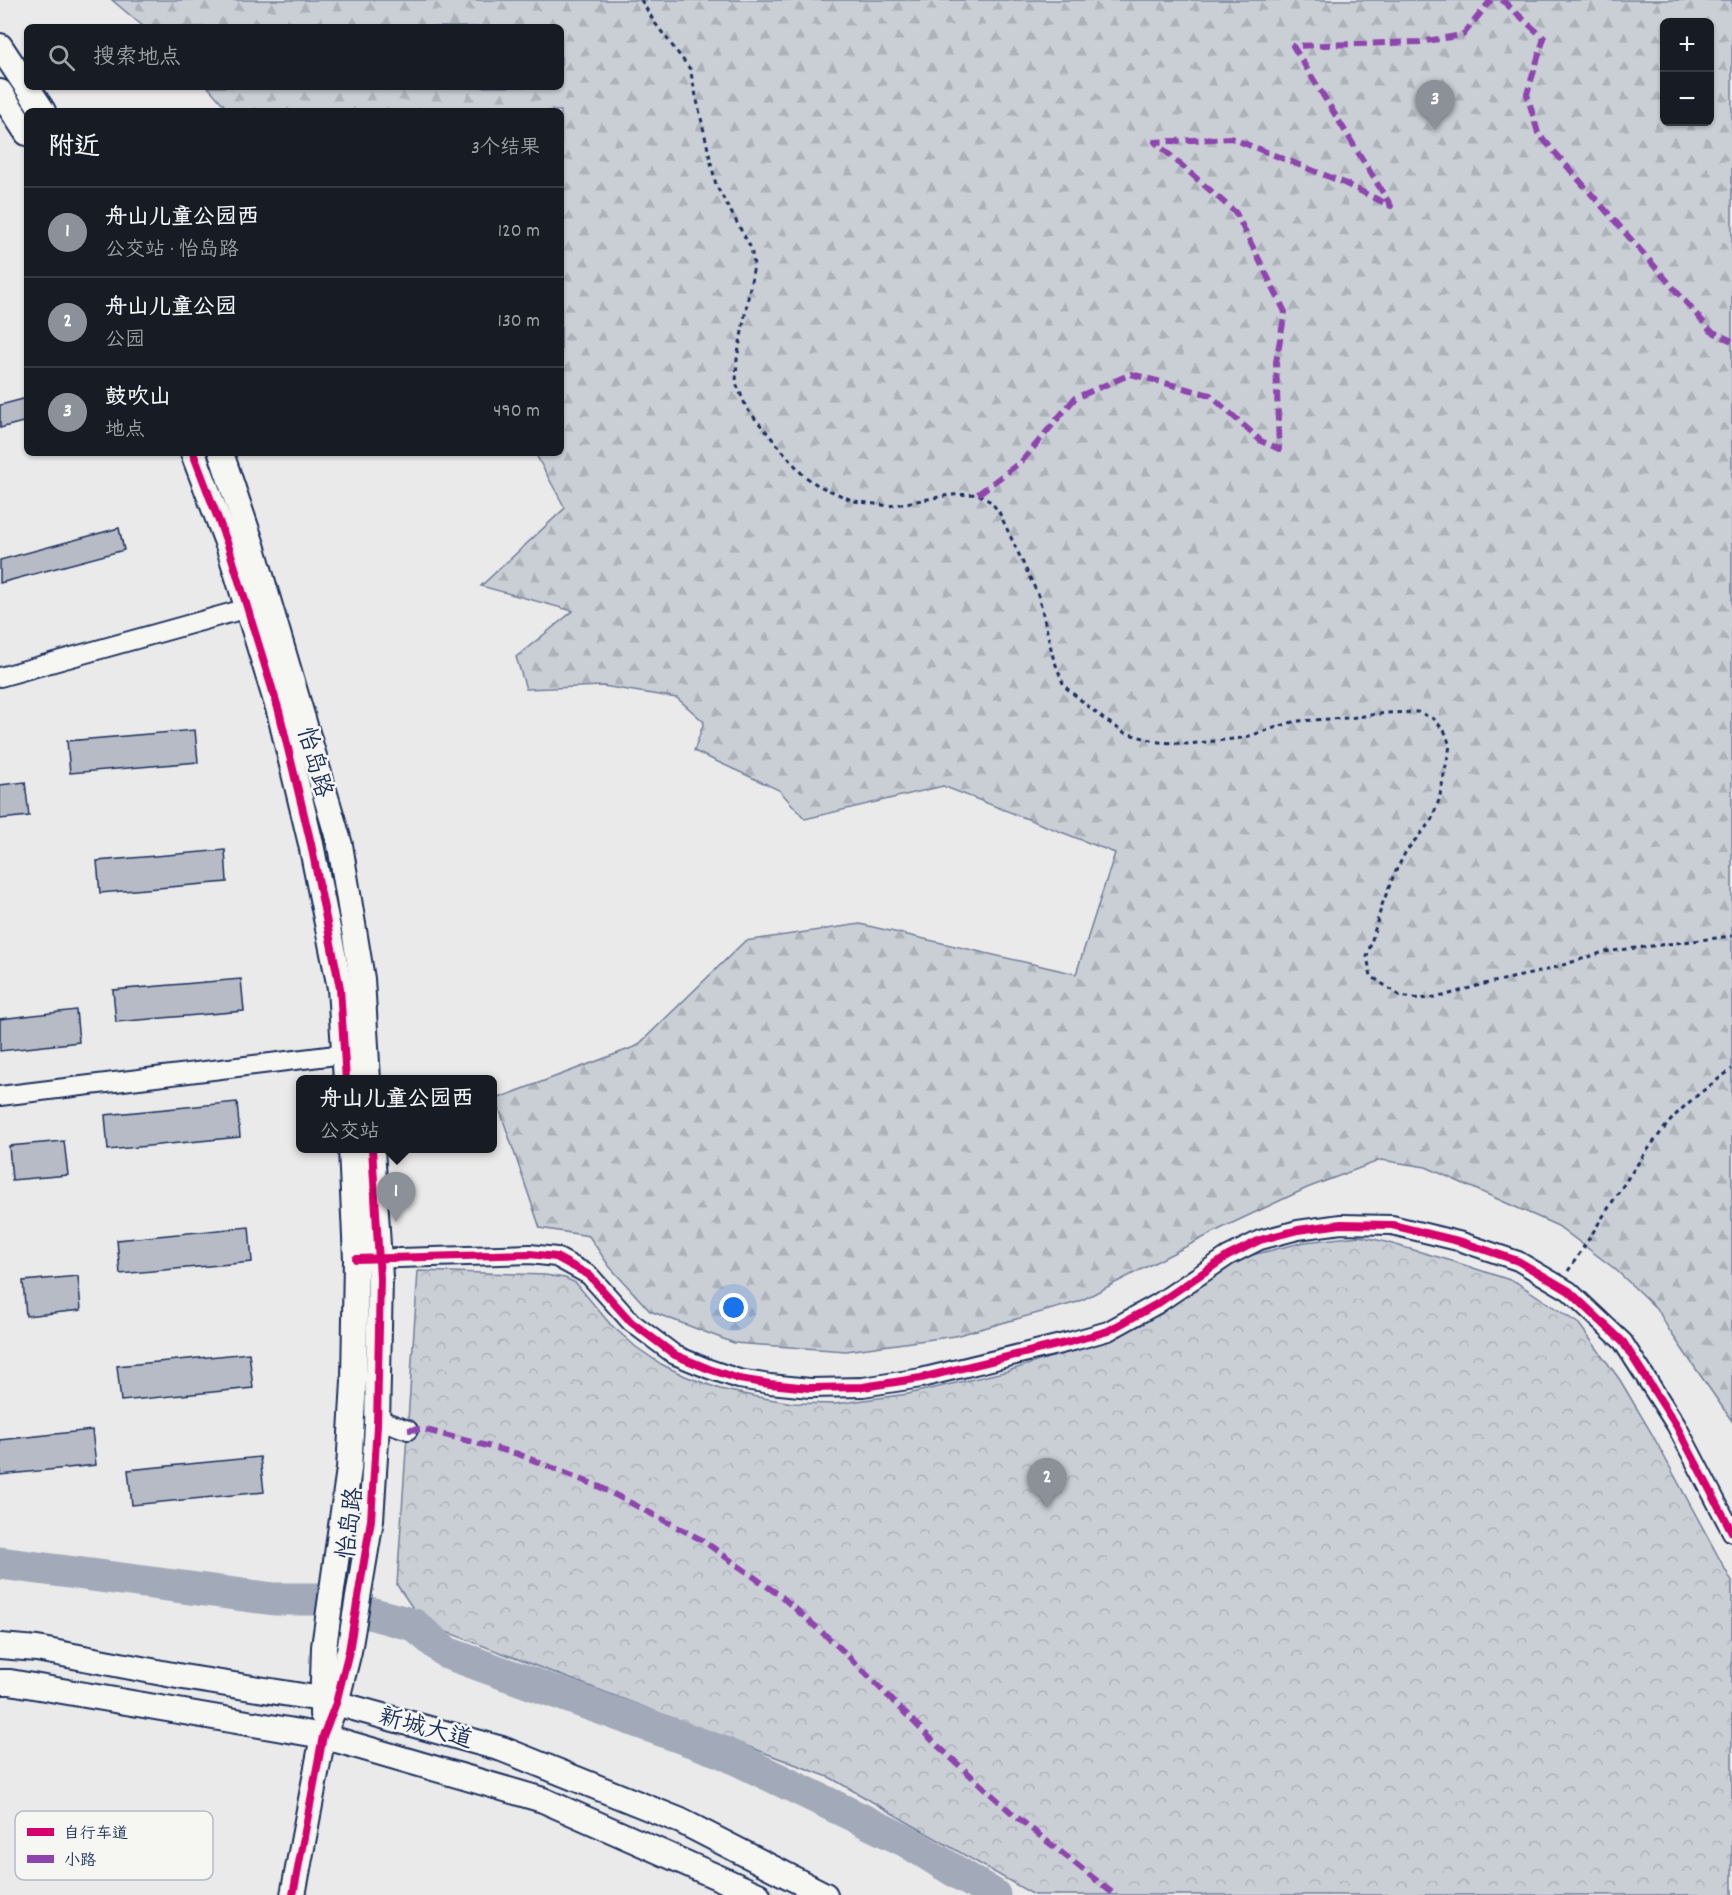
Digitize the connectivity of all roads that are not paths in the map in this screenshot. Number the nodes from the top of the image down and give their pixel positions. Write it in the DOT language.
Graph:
graph roads {
  1 [pos="0,46"];
  2 [pos="24,82"];
  3 [pos="29,90"];
  4 [pos="0,92"];
  5 [pos="41,108"];
  6 [pos="24,128"];
  7 [pos="194,456"];
  8 [pos="222,456"];
  9 [pos="248,608"];
  10 [pos="0,677"];
  11 [pos="344,1054"];
  12 [pos="346,1075"];
  13 [pos="368,1075"];
  14 [pos="0,1096"];
  15 [pos="352,1153"];
  16 [pos="372,1153"];
  17 [pos="367,1259"];
  18 [pos="377,1419"];
  19 [pos="408,1430"];
  20 [pos="1732,1532"];
  21 [pos="0,1646"];
  22 [pos="0,1682"];
  23 [pos="329,1701"];
  24 [pos="323,1736"];
  25 [pos="293,1895"];
  26 [pos="758,1895"];
  27 [pos="825,1895"];
  1 -- 2 [label="street"];
  3 -- 5 [label="street"];
  4 -- 6 [label="street"];
  7 -- 9 [label="street"];
  8 -- 13 [label="street, 怡岛路"];
  9 -- 10 [label="street"];
  9 -- 11 [label="street"];
  11 -- 12 [label="street"];
  11 -- 14 [label="street"];
  15 -- 17 [label="street"];
  16 -- 17 [label="street, 怡岛路"];
  17 -- 18 [label="street, 怡岛路"];
  17 -- 20 [label="street"];
  17 -- 23 [label="street"];
  18 -- 19 [label="street"];
  18 -- 23 [label="street, 怡岛路"];
  21 -- 23 [label="street, 新城大道"];
  22 -- 24 [label="street, 新城大道"];
  23 -- 24 [label="street, 怡岛路"];
  23 -- 27 [label="street, 新城大道"];
  24 -- 25 [label="street, 怡岛路"];
  24 -- 26 [label="street, 新城大道"];
}
